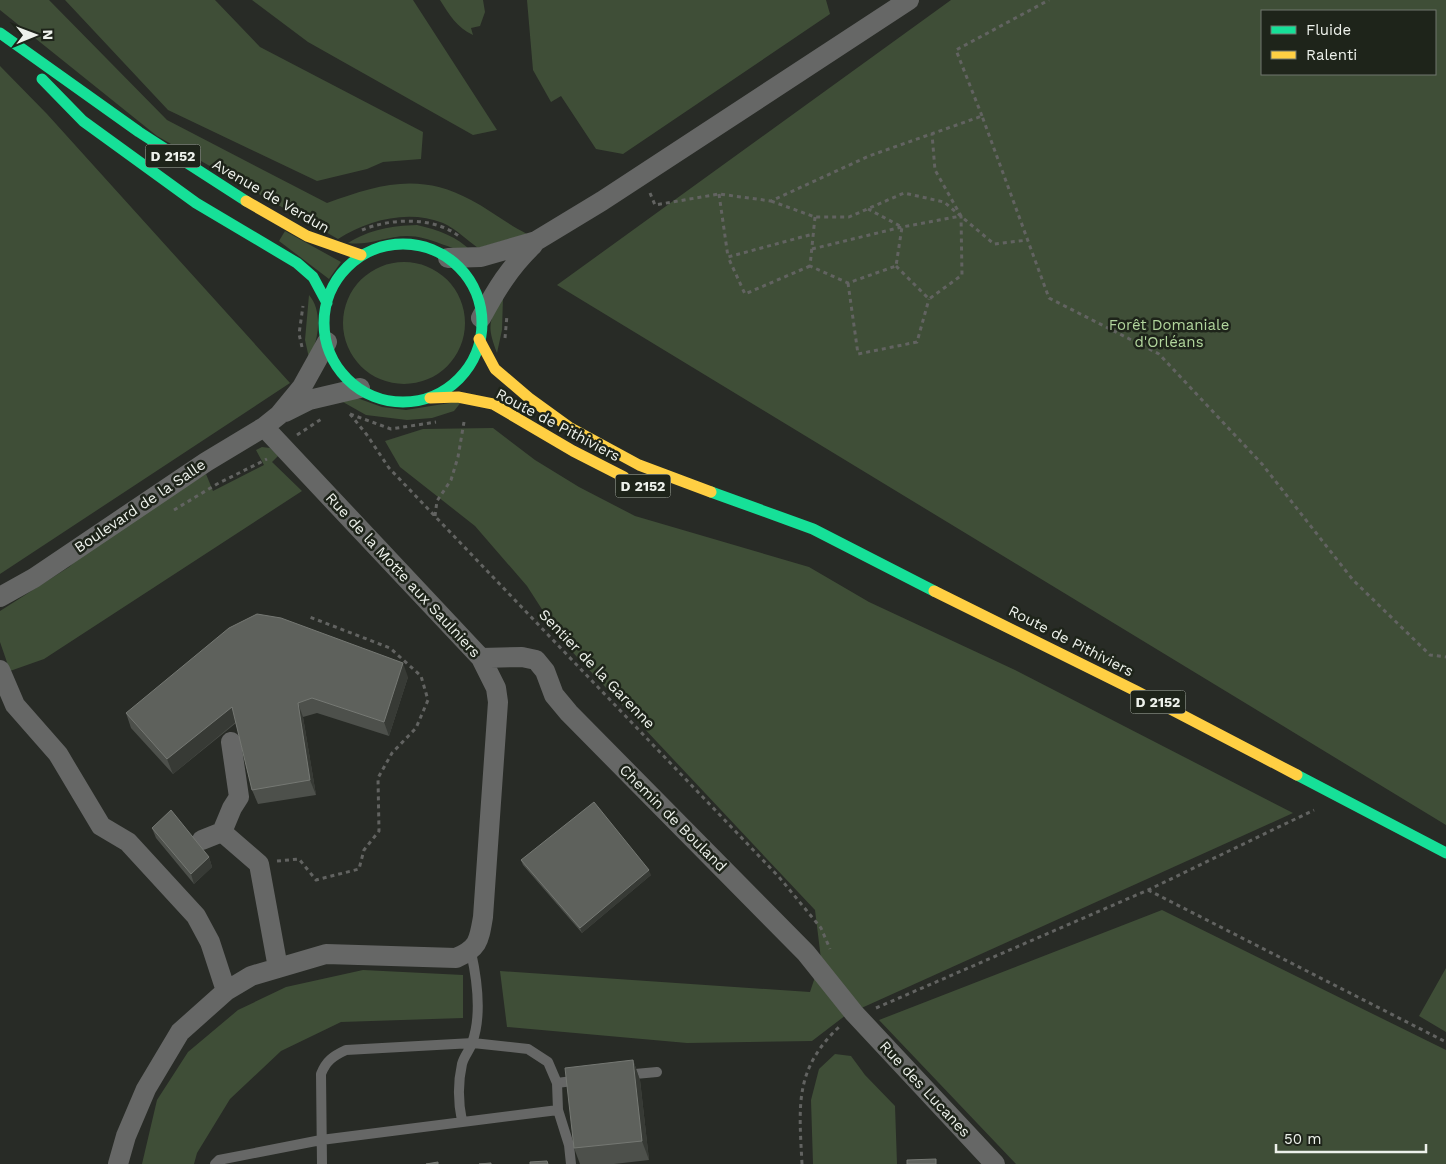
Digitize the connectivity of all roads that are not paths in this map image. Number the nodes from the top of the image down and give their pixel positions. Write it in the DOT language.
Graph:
graph roads {
  1 [pos="909,0"];
  2 [pos="0,33"];
  3 [pos="0,37"];
  4 [pos="536,242"];
  5 [pos="361,255"];
  6 [pos="448,258"];
  7 [pos="327,303"];
  8 [pos="481,318"];
  9 [pos="479,339"];
  10 [pos="326,342"];
  11 [pos="360,388"];
  12 [pos="430,398"];
  13 [pos="271,421"];
  14 [pos="633,481"];
  15 [pos="816,544"];
  16 [pos="867,558"];
  17 [pos="0,597"];
  18 [pos="481,658"];
  19 [pos="0,670"];
  20 [pos="231,742"];
  21 [pos="222,832"];
  22 [pos="202,840"];
  23 [pos="1446,853"];
  24 [pos="471,952"];
  25 [pos="278,968"];
  26 [pos="226,992"];
  27 [pos="856,1015"];
  28 [pos="472,1043"];
  29 [pos="657,1072"];
  30 [pos="611,1077"];
  31 [pos="593,1079"];
  32 [pos="557,1083"];
  33 [pos="558,1110"];
  34 [pos="462,1121"];
  35 [pos="321,1140"];
  36 [pos="118,1164"];
  37 [pos="215,1164"];
  38 [pos="322,1164"];
  39 [pos="571,1164"];
  40 [pos="996,1164"];
  1 -- 4 [label="street"];
  2 -- 5 [label="main road, Avenue de Verdun / D 2152"];
  3 -- 7 [label="main road, D 2152"];
  4 -- 6 [label="street"];
  4 -- 8 [label="street"];
  5 -- 6 [label="main road"];
  5 -- 7 [label="main road"];
  6 -- 8 [label="main road"];
  7 -- 10 [label="main road"];
  8 -- 9 [label="main road"];
  9 -- 12 [label="main road"];
  9 -- 16 [label="main road, Route de Pithiviers / D 2152"];
  10 -- 11 [label="main road"];
  10 -- 13 [label="street, Boulevard de la Salle"];
  11 -- 12 [label="main road"];
  11 -- 13 [label="street, Boulevard de la Salle"];
  12 -- 14 [label="main road, Route de Pithiviers / D 2152"];
  13 -- 17 [label="street, Boulevard de la Salle"];
  13 -- 18 [label="street, Rue de la Motte aux Saulniers"];
  15 -- 16 [label="main road, Route de Pithiviers / D 2152"];
  16 -- 23 [label="main road, Route de Pithiviers / D 2152"];
  18 -- 24 [label="street, Rue de la Motte aux Saulniers"];
  18 -- 27 [label="street, Chemin de Bouland"];
  19 -- 26 [label="street"];
  20 -- 21 [label="street"];
  21 -- 22 [label="street"];
  21 -- 25 [label="street"];
  24 -- 25 [label="street"];
  24 -- 28 [label="lane"];
  25 -- 26 [label="street"];
  26 -- 36 [label="street"];
  27 -- 40 [label="street, Rue des Lucanes"];
  28 -- 32 [label="lane"];
  28 -- 34 [label="lane"];
  28 -- 35 [label="lane"];
  29 -- 30 [label="lane"];
  31 -- 32 [label="lane"];
  32 -- 33 [label="lane"];
  33 -- 34 [label="lane"];
  33 -- 39 [label="lane"];
  34 -- 35 [label="lane"];
  35 -- 37 [label="lane"];
  35 -- 38 [label="lane"];
}
